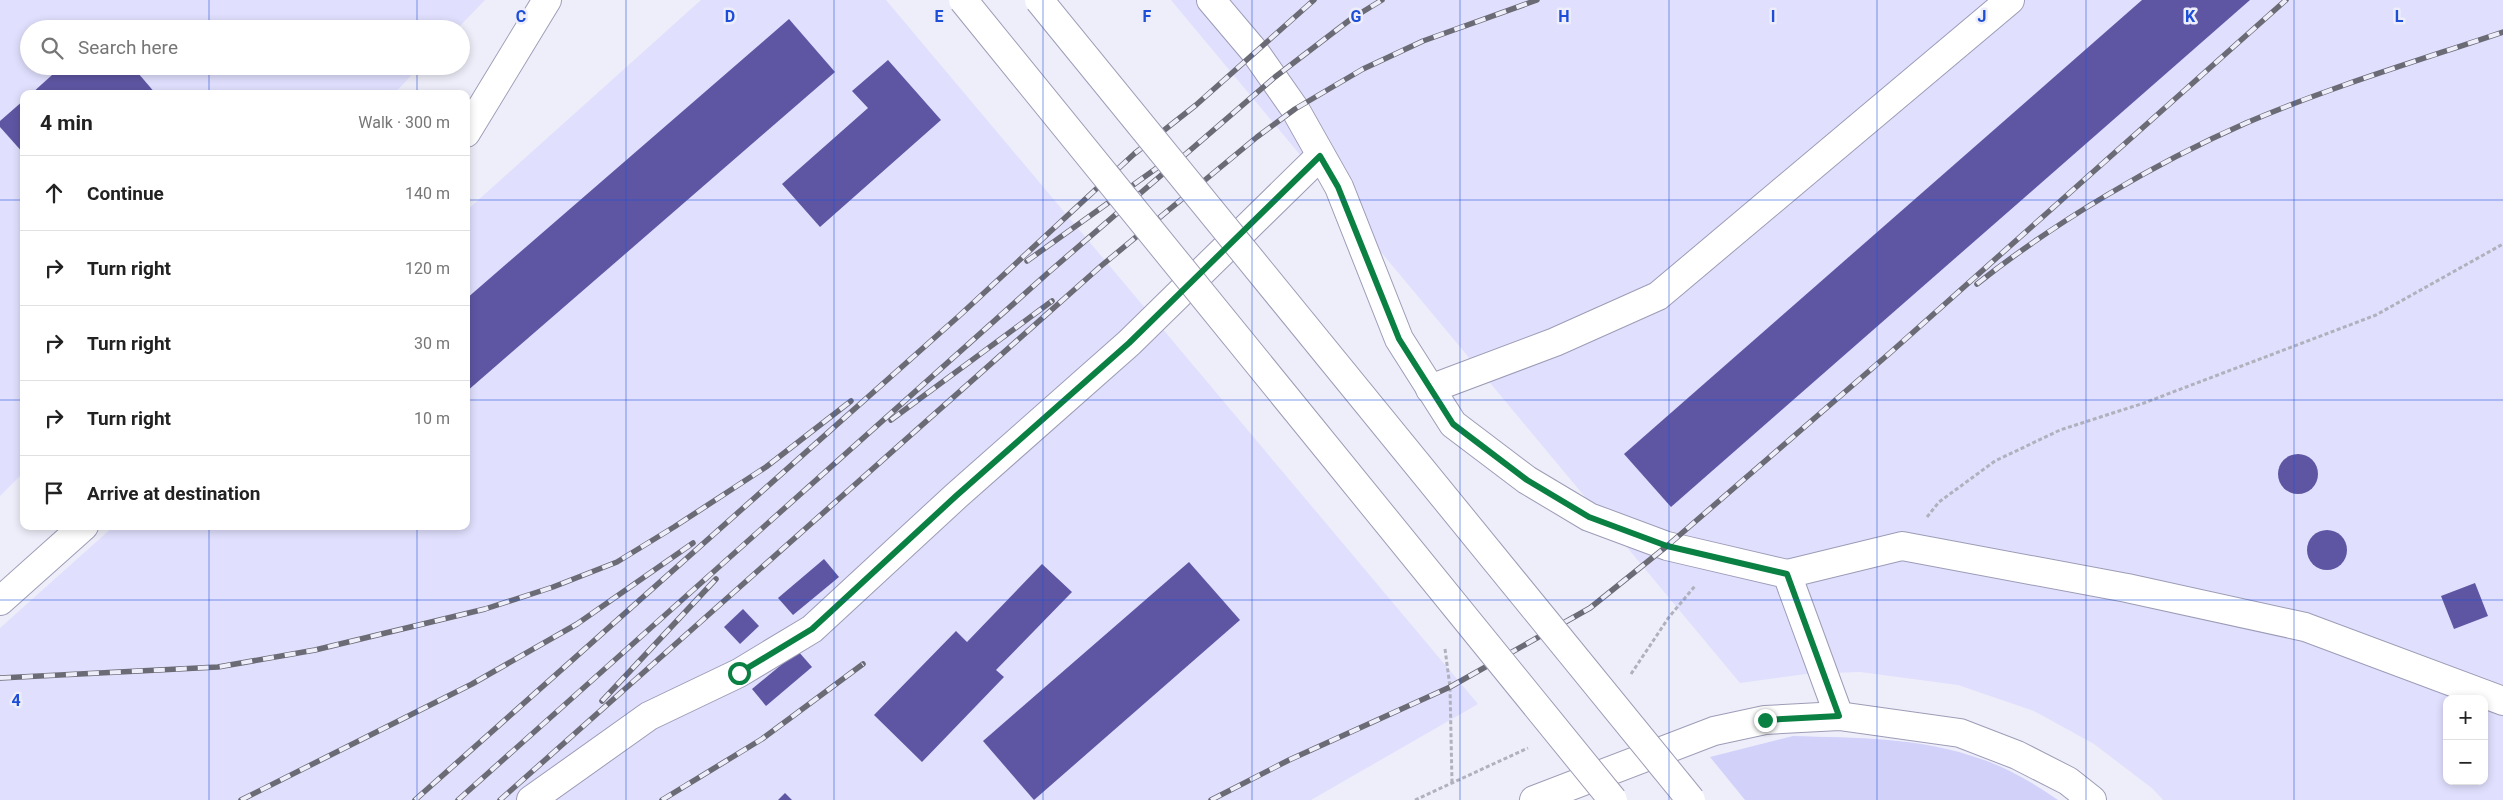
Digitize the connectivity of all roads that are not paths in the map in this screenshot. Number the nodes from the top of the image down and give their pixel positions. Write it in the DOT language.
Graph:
graph roads {
  1 [pos="547,0"];
  2 [pos="963,0"];
  3 [pos="1039,0"];
  4 [pos="1211,0"];
  5 [pos="2010,0"];
  6 [pos="470,126"];
  7 [pos="1320,156"];
  8 [pos="1430,389"];
  9 [pos="80,530"];
  10 [pos="1787,574"];
  11 [pos="0,601"];
  12 [pos="2503,701"];
  13 [pos="1839,716"];
  14 [pos="531,800"];
  15 [pos="1534,800"];
  16 [pos="1613,800"];
  17 [pos="1691,800"];
  18 [pos="2092,800"];
  1 -- 6 [label="main road"];
  2 -- 16 [label="main road, bridge"];
  3 -- 17 [label="main road, bridge"];
  4 -- 7 [label="main road"];
  5 -- 8 [label="main road"];
  7 -- 8 [label="main road"];
  7 -- 14 [label="main road"];
  8 -- 10 [label="main road"];
  9 -- 11 [label="main road"];
  10 -- 12 [label="main road"];
  10 -- 13 [label="main road"];
  13 -- 15 [label="main road"];
  13 -- 18 [label="main road"];
}
